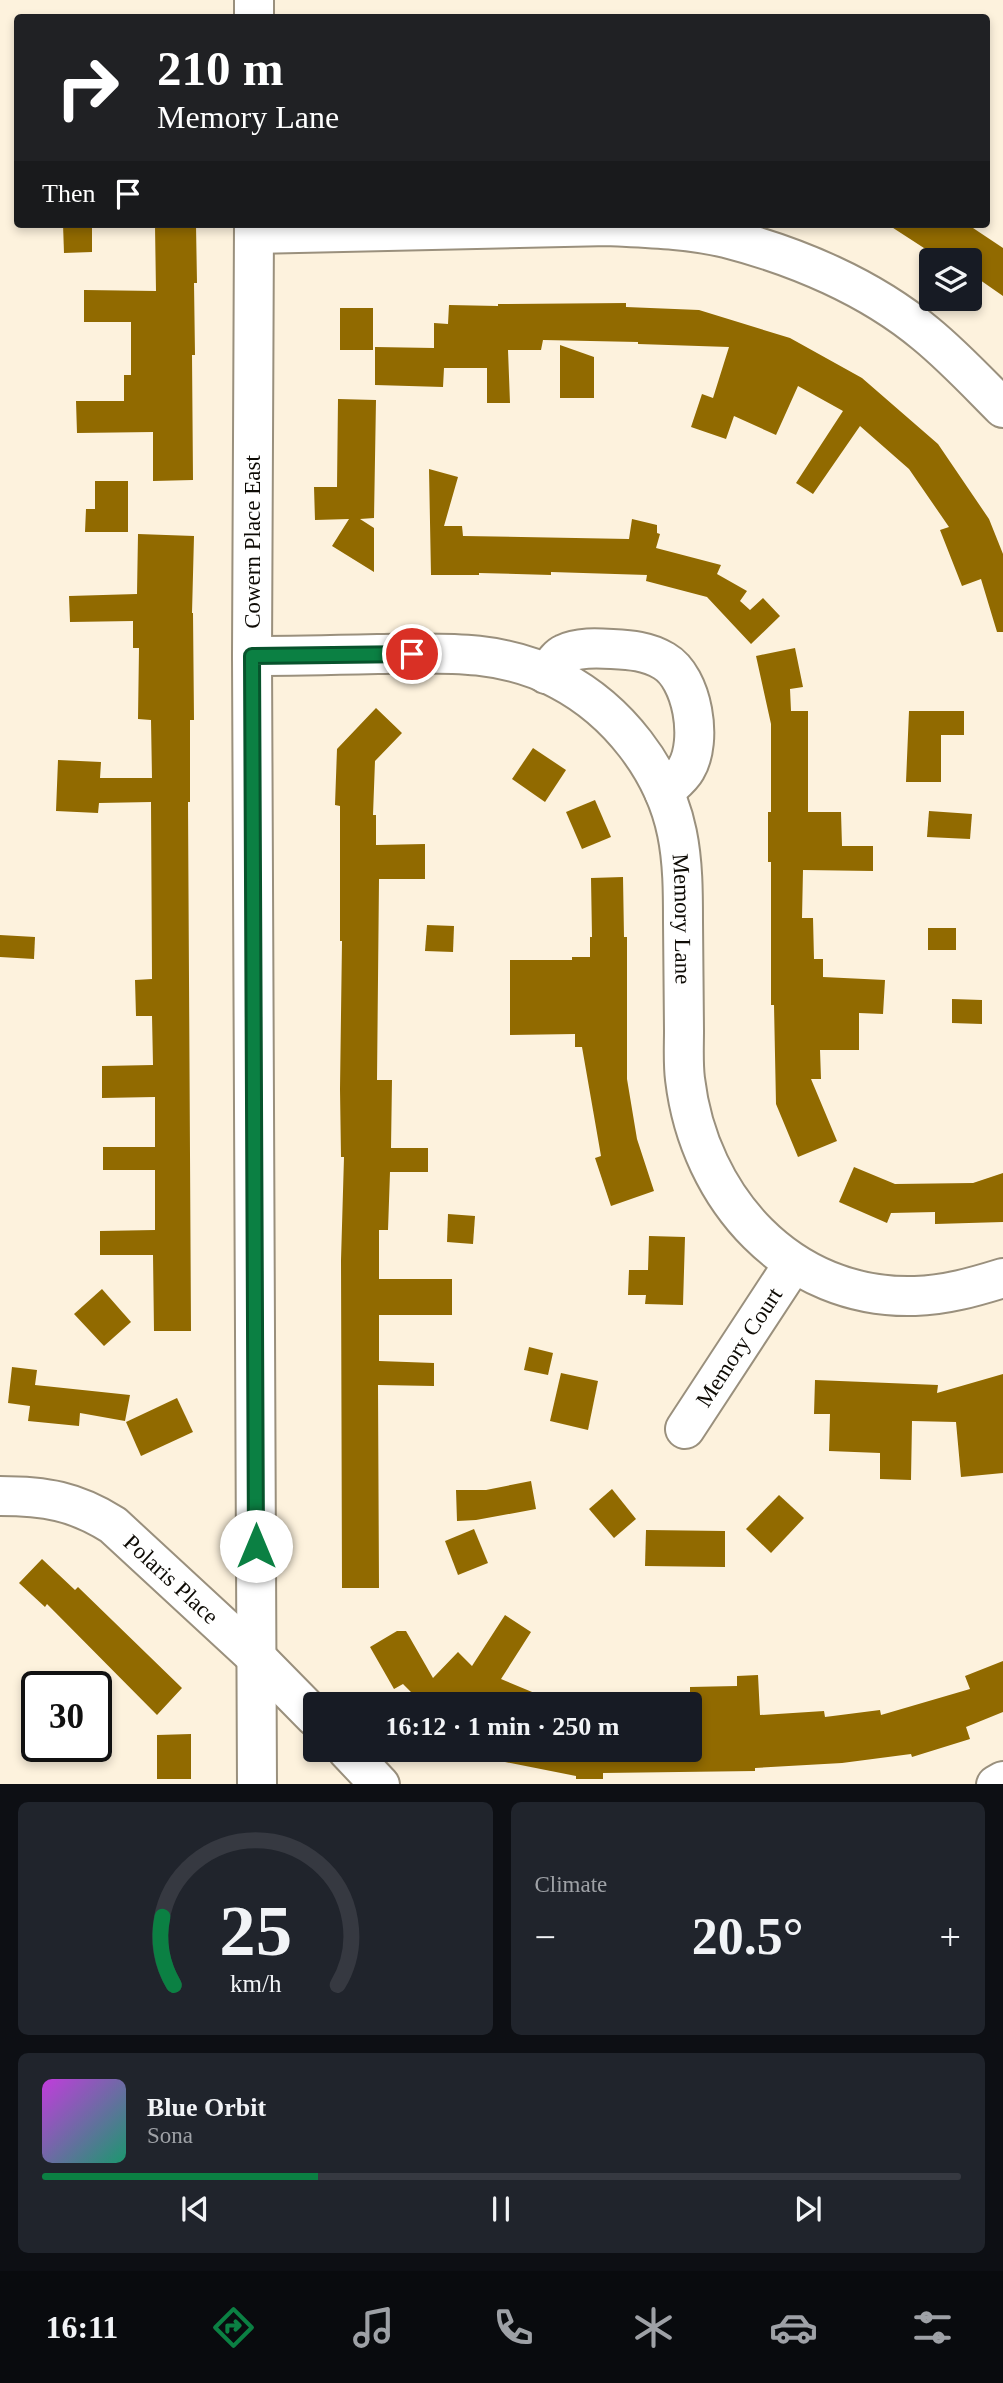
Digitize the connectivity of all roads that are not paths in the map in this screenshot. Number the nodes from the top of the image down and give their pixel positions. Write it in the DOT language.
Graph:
graph roads {
  1 [pos="372,228"];
  2 [pos="644,228"];
  3 [pos="254,229"];
  4 [pos="1003,408"];
  5 [pos="252,656"];
  6 [pos="546,674"];
  7 [pos="664,792"];
  8 [pos="793,1264"];
  9 [pos="1003,1278"];
  10 [pos="685,1429"];
  11 [pos="0,1496"];
  12 [pos="257,1658"];
  13 [pos="303,1705"];
  14 [pos="359,1762"];
  15 [pos="1003,1781"];
  16 [pos="257,1784"];
  17 [pos="380,1784"];
  18 [pos="996,1784"];
  1 -- 3 [label="street"];
  2 -- 4 [label="street"];
  3 -- 5 [label="street, Cowern Place East"];
  5 -- 6 [label="street, Memory Lane"];
  5 -- 12 [label="street, Cowern Place East"];
  6 -- 7 [label="street, Memory Lane"];
  6 -- 7 [label="street"];
  7 -- 8 [label="street, Memory Lane"];
  8 -- 9 [label="street, Memory Lane"];
  8 -- 10 [label="street, Memory Court"];
  11 -- 12 [label="street, Polaris Place"];
  12 -- 13 [label="street, Polaris Place"];
  12 -- 16 [label="street, Cowern Place East"];
  14 -- 17 [label="street"];
  15 -- 18 [label="street"];
}
